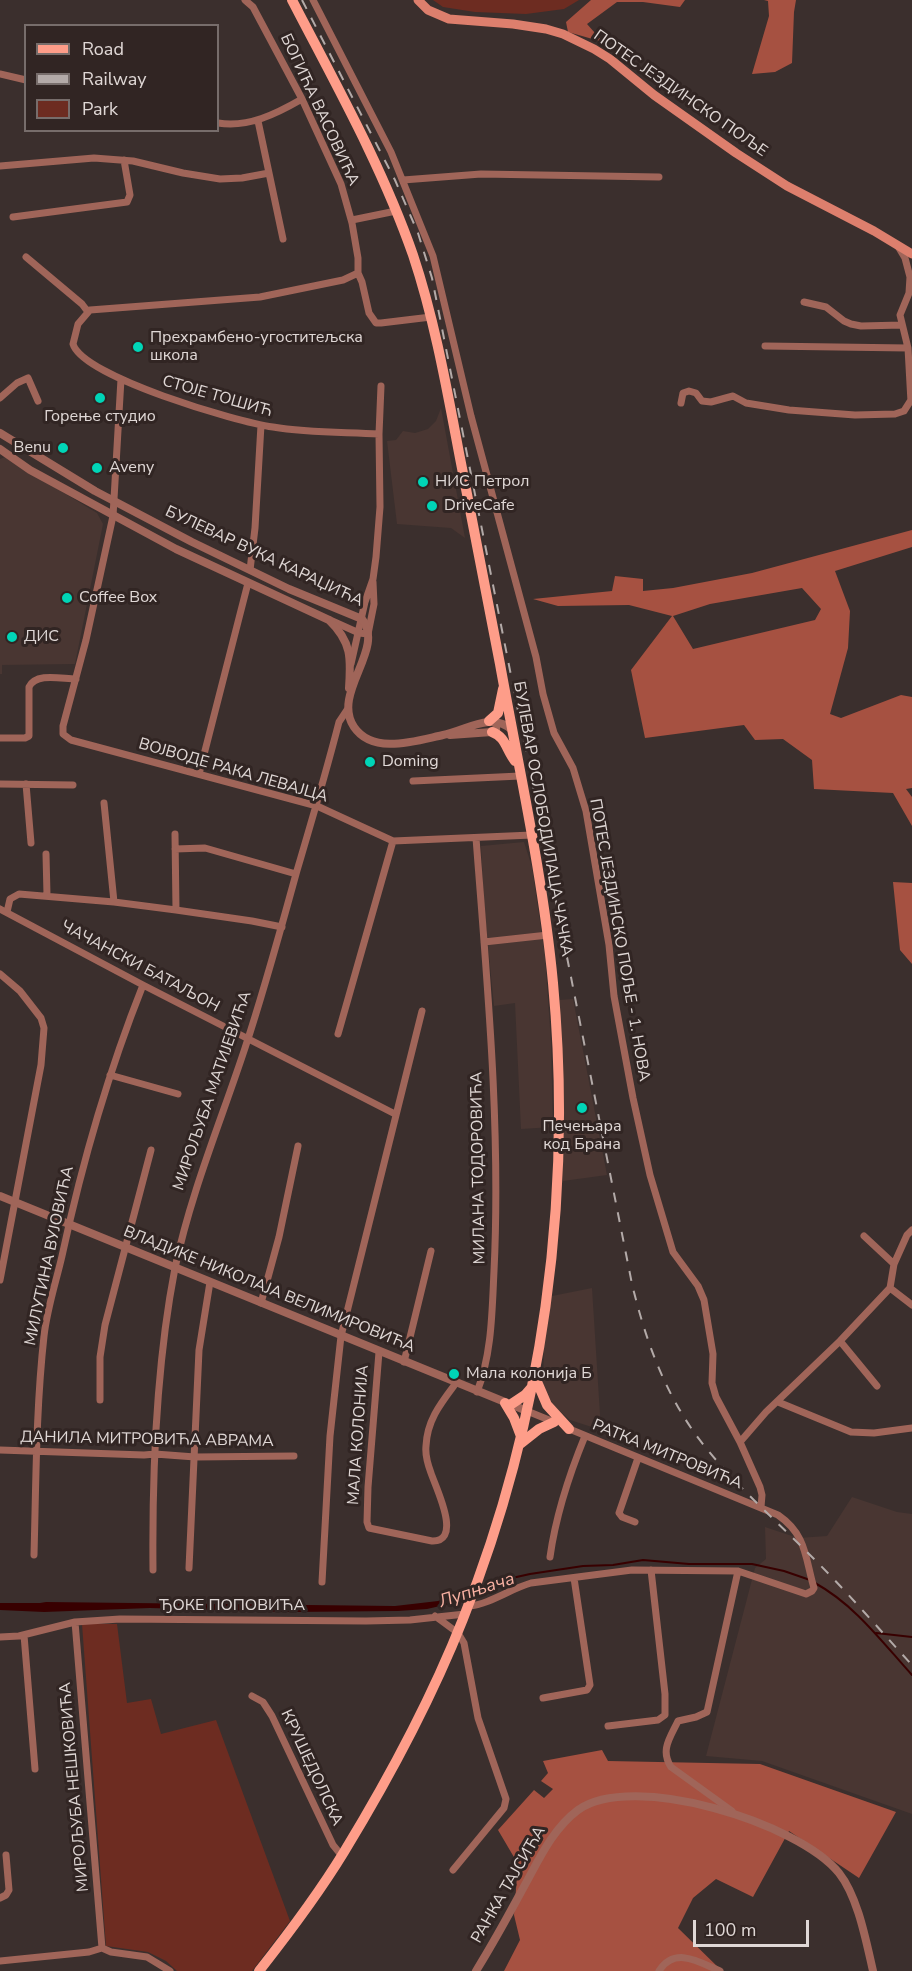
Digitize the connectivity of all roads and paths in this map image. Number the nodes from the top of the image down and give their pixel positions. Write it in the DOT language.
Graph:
graph roads {
  1 [pos="245,0"];
  2 [pos="292,0"];
  3 [pos="314,0"];
  4 [pos="418,0"];
  5 [pos="0,74"];
  6 [pos="24,80"];
  7 [pos="302,99"];
  8 [pos="258,121"];
  9 [pos="219,123"];
  10 [pos="123,160"];
  11 [pos="0,166"];
  12 [pos="269,173"];
  13 [pos="659,177"];
  14 [pos="403,180"];
  15 [pos="396,211"];
  16 [pos="13,217"];
  17 [pos="352,220"];
  18 [pos="283,239"];
  19 [pos="896,243"];
  20 [pos="912,254"];
  21 [pos="26,257"];
  22 [pos="358,273"];
  23 [pos="804,302"];
  24 [pos="88,312"];
  25 [pos="431,318"];
  26 [pos="902,325"];
  27 [pos="765,346"];
  28 [pos="908,348"];
  29 [pos="121,379"];
  30 [pos="381,386"];
  31 [pos="0,398"];
  32 [pos="911,400"];
  33 [pos="38,401"];
  34 [pos="681,403"];
  35 [pos="912,408"];
  36 [pos="261,425"];
  37 [pos="0,434"];
  38 [pos="379,434"];
  39 [pos="0,449"];
  40 [pos="113,500"];
  41 [pos="112,516"];
  42 [pos="250,570"];
  43 [pos="373,579"];
  44 [pos="248,584"];
  45 [pos="362,619"];
  46 [pos="329,620"];
  47 [pos="364,633"];
  48 [pos="351,664"];
  49 [pos="76,679"];
  50 [pos="504,686"];
  51 [pos="350,695"];
  52 [pos="347,710"];
  53 [pos="509,724"];
  54 [pos="490,727"];
  55 [pos="0,738"];
  56 [pos="519,770"];
  57 [pos="199,774"];
  58 [pos="413,782"];
  59 [pos="0,784"];
  60 [pos="26,784"];
  61 [pos="73,785"];
  62 [pos="105,803"];
  63 [pos="317,806"];
  64 [pos="175,834"];
  65 [pos="532,835"];
  66 [pos="476,838"];
  67 [pos="393,841"];
  68 [pos="31,843"];
  69 [pos="175,849"];
  70 [pos="46,854"];
  71 [pos="296,874"];
  72 [pos="47,896"];
  73 [pos="114,902"];
  74 [pos="176,910"];
  75 [pos="4,911"];
  76 [pos="282,927"];
  77 [pos="548,934"];
  78 [pos="484,942"];
  79 [pos="0,974"];
  80 [pos="143,985"];
  81 [pos="422,1011"];
  82 [pos="338,1034"];
  83 [pos="248,1039"];
  84 [pos="110,1075"];
  85 [pos="178,1094"];
  86 [pos="395,1114"];
  87 [pos="298,1146"];
  88 [pos="151,1149"];
  89 [pos="0,1196"];
  90 [pos="16,1202"];
  91 [pos="69,1223"];
  92 [pos="912,1230"];
  93 [pos="864,1236"];
  94 [pos="124,1246"];
  95 [pos="431,1251"];
  96 [pos="894,1264"];
  97 [pos="175,1268"];
  98 [pos="0,1280"];
  99 [pos="210,1282"];
  100 [pos="890,1288"];
  101 [pos="261,1303"];
  102 [pos="912,1305"];
  103 [pos="341,1336"];
  104 [pos="840,1341"];
  105 [pos="379,1352"];
  106 [pos="404,1362"];
  107 [pos="533,1382"];
  108 [pos="456,1383"];
  109 [pos="877,1386"];
  110 [pos="477,1392"];
  111 [pos="100,1400"];
  112 [pos="778,1402"];
  113 [pos="508,1404"];
  114 [pos="527,1411"];
  115 [pos="554,1422"];
  116 [pos="912,1428"];
  117 [pos="569,1429"];
  118 [pos="585,1436"];
  119 [pos="521,1442"];
  120 [pos="740,1442"];
  121 [pos="0,1450"];
  122 [pos="36,1451"];
  123 [pos="155,1454"];
  124 [pos="294,1456"];
  125 [pos="195,1457"];
  126 [pos="638,1458"];
  127 [pos="761,1507"];
  128 [pos="635,1522"];
  129 [pos="34,1555"];
  130 [pos="550,1557"];
  131 [pos="189,1568"];
  132 [pos="153,1570"];
  133 [pos="651,1570"];
  134 [pos="738,1571"];
  135 [pos="574,1578"];
  136 [pos="322,1582"];
  137 [pos="814,1588"];
  138 [pos="467,1610"];
  139 [pos="435,1616"];
  140 [pos="75,1622"];
  141 [pos="458,1633"];
  142 [pos="24,1635"];
  143 [pos="0,1637"];
  144 [pos="252,1696"];
  145 [pos="543,1698"];
  146 [pos="608,1726"];
  147 [pos="35,1769"];
  148 [pos="738,1816"];
  149 [pos="6,1855"];
  150 [pos="342,1856"];
  151 [pos="453,1870"];
  152 [pos="0,1898"];
  153 [pos="102,1948"];
  154 [pos="0,1961"];
  155 [pos="170,1971"];
  156 [pos="260,1971"];
  157 [pos="476,1971"];
  158 [pos="659,1971"];
  159 [pos="720,1971"];
  160 [pos="873,1971"];
  1 -- 7 [label="street, БОГИЋА ВАСОВИЋА"];
  2 -- 15 [label="main road, БУЛЕВАР ОСЛОБОДИЛАЦА ЧАЧКА"];
  3 -- 14 [label="street, ПОТЕС ЈЕЗДИНСКО ПОЉЕ - 1. НОВА"];
  4 -- 19 [label="main road, ПОТЕС ЈЕЗДИНСКО ПОЉЕ"];
  5 -- 6 [label="street"];
  7 -- 8 [label="street"];
  7 -- 17 [label="street, БОГИЋА ВАСОВИЋА"];
  8 -- 9 [label="street"];
  8 -- 12 [label="street"];
  10 -- 11 [label="street"];
  10 -- 12 [label="street"];
  10 -- 16 [label="street"];
  12 -- 18 [label="street"];
  13 -- 14 [label="street"];
  14 -- 120 [label="street, ПОТЕС ЈЕЗДИНСКО ПОЉЕ - 1. НОВА"];
  15 -- 17 [label="street"];
  15 -- 25 [label="main road, БУЛЕВАР ОСЛОБОДИЛАЦА ЧАЧКА"];
  17 -- 22 [label="street, БОГИЋА ВАСОВИЋА"];
  19 -- 20 [label="main road, ПОТЕС ЈЕЗДИНСКО ПОЉЕ"];
  19 -- 26 [label="street"];
  21 -- 24 [label="street"];
  22 -- 24 [label="street"];
  22 -- 25 [label="street, БОГИЋА ВАСОВИЋА"];
  23 -- 26 [label="street"];
  24 -- 29 [label="street, СТОЈЕ ТОШИЋ"];
  25 -- 50 [label="main road, БУЛЕВАР ОСЛОБОДИЛАЦА ЧАЧКА"];
  26 -- 28 [label="street"];
  27 -- 28 [label="street"];
  28 -- 32 [label="street"];
  29 -- 36 [label="street, СТОЈЕ ТОШИЋ"];
  29 -- 40 [label="street"];
  30 -- 38 [label="street"];
  31 -- 33 [label="street"];
  32 -- 34 [label="street"];
  32 -- 35 [label="street"];
  36 -- 38 [label="street, СТОЈЕ ТОШИЋ"];
  36 -- 42 [label="street"];
  37 -- 40 [label="street, БУЛЕВАР ВУКА КАРАЏИЋА"];
  38 -- 43 [label="street"];
  39 -- 41 [label="street, БУЛЕВАР ВУКА КАРАЏИЋА"];
  40 -- 41 [label="street"];
  40 -- 42 [label="street, БУЛЕВАР ВУКА КАРАЏИЋА"];
  41 -- 44 [label="street, БУЛЕВАР ВУКА КАРАЏИЋА"];
  41 -- 49 [label="street"];
  42 -- 45 [label="street, БУЛЕВАР ВУКА КАРАЏИЋА"];
  43 -- 45 [label="street"];
  43 -- 47 [label="street"];
  44 -- 46 [label="street, БУЛЕВАР ВУКА КАРАЏИЋА"];
  44 -- 57 [label="street"];
  45 -- 47 [label="street, БУЛЕВАР ВУКА КАРАЏИЋА"];
  46 -- 47 [label="street, БУЛЕВАР ВУКА КАРАЏИЋА"];
  46 -- 48 [label="street"];
  47 -- 48 [label="street"];
  47 -- 51 [label="street, МИРОЉУБА МАТИЈЕВИЋА"];
  48 -- 51 [label="street"];
  49 -- 55 [label="street"];
  49 -- 57 [label="street, ВОЈВОДЕ РАКА ЛЕВАЈЦА"];
  50 -- 53 [label="main road, БУЛЕВАР ОСЛОБОДИЛАЦА ЧАЧКА"];
  50 -- 54 [label="main road"];
  51 -- 52 [label="street, МИРОЉУБА МАТИЈЕВИЋА"];
  52 -- 54 [label="street"];
  52 -- 63 [label="street, МИРОЉУБА МАТИЈЕВИЋА"];
  53 -- 54 [label="street"];
  53 -- 56 [label="main road, БУЛЕВАР ОСЛОБОДИЛАЦА ЧАЧКА"];
  54 -- 56 [label="main road"];
  56 -- 58 [label="street"];
  56 -- 65 [label="main road, БУЛЕВАР ОСЛОБОДИЛАЦА ЧАЧКА"];
  57 -- 63 [label="street, ВОЈВОДЕ РАКА ЛЕВАЈЦА"];
  59 -- 60 [label="street"];
  60 -- 61 [label="street"];
  60 -- 68 [label="street"];
  62 -- 73 [label="street"];
  63 -- 67 [label="street, ВОЈВОДЕ РАКА ЛЕВАЈЦА"];
  63 -- 71 [label="street, МИРОЉУБА МАТИЈЕВИЋА"];
  64 -- 69 [label="street"];
  65 -- 66 [label="street, ВОЈВОДЕ РАКА ЛЕВАЈЦА"];
  65 -- 77 [label="main road, БУЛЕВАР ОСЛОБОДИЛАЦА ЧАЧКА"];
  66 -- 67 [label="street, ВОЈВОДЕ РАКА ЛЕВАЈЦА"];
  66 -- 78 [label="street, МИЛАНА ТОДОРОВИЋА"];
  67 -- 82 [label="street"];
  69 -- 71 [label="street"];
  69 -- 74 [label="street"];
  70 -- 72 [label="street"];
  71 -- 76 [label="street, МИРОЉУБА МАТИЈЕВИЋА"];
  72 -- 73 [label="street"];
  72 -- 75 [label="street"];
  73 -- 74 [label="street"];
  74 -- 76 [label="street"];
  75 -- 80 [label="street, ЧАЧАНСКИ БАТАЉОН"];
  76 -- 83 [label="street, МИРОЉУБА МАТИЈЕВИЋА"];
  77 -- 78 [label="street"];
  77 -- 107 [label="main road, БУЛЕВАР ОСЛОБОДИЛАЦА ЧАЧКА"];
  78 -- 110 [label="street, МИЛАНА ТОДОРОВИЋА"];
  79 -- 90 [label="street"];
  80 -- 83 [label="street, ЧАЧАНСКИ БАТАЉОН"];
  80 -- 84 [label="street, МИЛУТИНА ВУЈОВИЋА"];
  81 -- 86 [label="street"];
  83 -- 86 [label="street, ЧАЧАНСКИ БАТАЉОН"];
  83 -- 97 [label="street, МИРОЉУБА МАТИЈЕВИЋА"];
  84 -- 85 [label="street"];
  84 -- 91 [label="street, МИЛУТИНА ВУЈОВИЋА"];
  86 -- 103 [label="street"];
  87 -- 101 [label="street"];
  88 -- 94 [label="street"];
  89 -- 90 [label="street, ВЛАДИКЕ НИКОЛАЈА ВЕЛИМИРОВИЋА"];
  90 -- 91 [label="street, ВЛАДИКЕ НИКОЛАЈА ВЕЛИМИРОВИЋА"];
  90 -- 98 [label="street"];
  91 -- 94 [label="street, ВЛАДИКЕ НИКОЛАЈА ВЕЛИМИРОВИЋА"];
  91 -- 122 [label="street, МИЛУТИНА ВУЈОВИЋА"];
  92 -- 96 [label="street"];
  93 -- 96 [label="street"];
  94 -- 97 [label="street, ВЛАДИКЕ НИКОЛАЈА ВЕЛИМИРОВИЋА"];
  94 -- 111 [label="street"];
  95 -- 106 [label="street"];
  96 -- 100 [label="street"];
  97 -- 99 [label="street, ВЛАДИКЕ НИКОЛАЈА ВЕЛИМИРОВИЋА"];
  97 -- 123 [label="street, МИРОЉУБА МАТИЈЕВИЋА"];
  99 -- 101 [label="street, ВЛАДИКЕ НИКОЛАЈА ВЕЛИМИРОВИЋА"];
  99 -- 125 [label="street"];
  100 -- 102 [label="street"];
  100 -- 104 [label="street"];
  101 -- 103 [label="street, ВЛАДИКЕ НИКОЛАЈА ВЕЛИМИРОВИЋА"];
  103 -- 105 [label="street, ВЛАДИКЕ НИКОЛАЈА ВЕЛИМИРОВИЋА"];
  103 -- 136 [label="street"];
  104 -- 109 [label="street"];
  104 -- 112 [label="street"];
  105 -- 106 [label="street, ВЛАДИКЕ НИКОЛАЈА ВЕЛИМИРОВИЋА"];
  105 -- 108 [label="street, МАЛА КОЛОНИЈА"];
  106 -- 108 [label="street, ВЛАДИКЕ НИКОЛАЈА ВЕЛИМИРОВИЋА"];
  107 -- 113 [label="main road"];
  107 -- 114 [label="main road, БУЛЕВАР ОСЛОБОДИЛАЦА ЧАЧКА"];
  107 -- 117 [label="main road"];
  108 -- 110 [label="street, ВЛАДИКЕ НИКОЛАЈА ВЕЛИМИРОВИЋА"];
  110 -- 113 [label="street, ВЛАДИКЕ НИКОЛАЈА ВЕЛИМИРОВИЋА"];
  112 -- 116 [label="street"];
  112 -- 120 [label="street"];
  113 -- 114 [label="street, ВЛАДИКЕ НИКОЛАЈА ВЕЛИМИРОВИЋА"];
  113 -- 119 [label="main road"];
  114 -- 115 [label="street, РАТКА МИТРОВИЋА"];
  114 -- 119 [label="main road, БУЛЕВАР ОСЛОБОДИЛАЦА ЧАЧКА"];
  115 -- 117 [label="street, РАТКА МИТРОВИЋА"];
  115 -- 119 [label="main road"];
  117 -- 118 [label="street, РАТКА МИТРОВИЋА"];
  118 -- 126 [label="street, РАТКА МИТРОВИЋА"];
  118 -- 130 [label="street"];
  119 -- 138 [label="main road, БУЛЕВАР ОСЛОБОДИЛАЦА ЧАЧКА"];
  120 -- 127 [label="street, ПОТЕС ЈЕЗДИНСКО ПОЉЕ - 1. НОВА"];
  121 -- 122 [label="street, ДАНИЛА МИТРОВИЋА АВРАМА"];
  122 -- 123 [label="street, ДАНИЛА МИТРОВИЋА АВРАМА"];
  122 -- 129 [label="street, МИЛУТИНА ВУЈОВИЋА"];
  123 -- 125 [label="street, ДАНИЛА МИТРОВИЋА АВРАМА"];
  123 -- 132 [label="street, МИРОЉУБА МАТИЈЕВИЋА"];
  124 -- 125 [label="street, ДАНИЛА МИТРОВИЋА АВРАМА"];
  125 -- 131 [label="street"];
  126 -- 127 [label="street, РАТКА МИТРОВИЋА"];
  126 -- 128 [label="street"];
  127 -- 137 [label="street, РАТКА МИТРОВИЋА"];
  133 -- 134 [label="street, ЂОКЕ ПОПОВИЋА"];
  133 -- 135 [label="street, ЂОКЕ ПОПОВИЋА"];
  133 -- 146 [label="street"];
  134 -- 137 [label="street, ЂОКЕ ПОПОВИЋА"];
  134 -- 148 [label="street"];
  135 -- 138 [label="street, ЂОКЕ ПОПОВИЋА"];
  135 -- 145 [label="street"];
  138 -- 139 [label="street, ЂОКЕ ПОПОВИЋА"];
  138 -- 141 [label="main road, БУЛЕВАР ОСЛОБОДИЛАЦА ЧАЧКА"];
  139 -- 140 [label="street, ЂОКЕ ПОПОВИЋА"];
  139 -- 141 [label="street"];
  140 -- 142 [label="street, ЂОКЕ ПОПОВИЋА"];
  140 -- 153 [label="street, МИРОЉУБА НЕШКОВИЋА"];
  141 -- 150 [label="main road, БУЛЕВАР ОСЛОБОДИЛАЦА ЧАЧКА"];
  141 -- 151 [label="street"];
  142 -- 143 [label="street, ЂОКЕ ПОПОВИЋА"];
  142 -- 147 [label="street"];
  144 -- 150 [label="street, КРУШЕДОЛСКА"];
  148 -- 157 [label="street, РАНКА ТАЈСИЋА"];
  148 -- 160 [label="street, РАНКА ТАЈСИЋА"];
  149 -- 152 [label="street"];
  150 -- 156 [label="main road, БУЛЕВАР ОСЛОБОДИЛАЦА ЧАЧКА"];
  153 -- 154 [label="street"];
  153 -- 155 [label="street"];
  158 -- 159 [label="street"];
}
